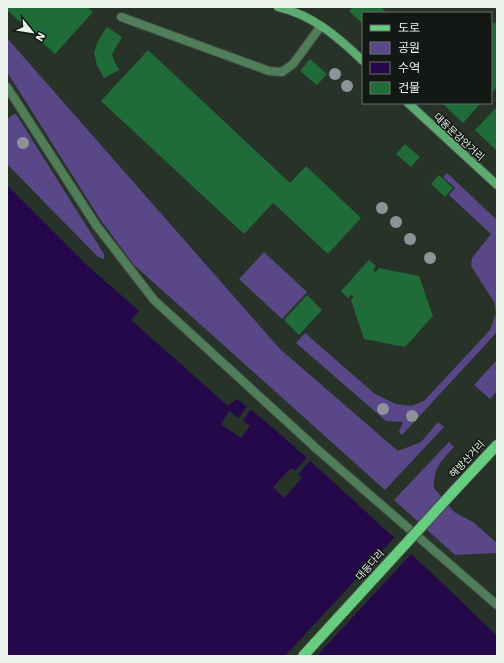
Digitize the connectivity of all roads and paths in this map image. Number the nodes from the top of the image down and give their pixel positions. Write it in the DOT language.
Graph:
graph roads {
  1 [pos="278,7"];
  2 [pos="121,17"];
  3 [pos="321,26"];
  4 [pos="362,60"];
  5 [pos="7,87"];
  6 [pos="409,104"];
  7 [pos="497,185"];
  8 [pos="497,445"];
  9 [pos="455,490"];
  10 [pos="497,605"];
  11 [pos="303,656"];
  1 -- 3 [label="street"];
  2 -- 3 [label="street"];
  3 -- 4 [label="street"];
  5 -- 10 [label="street"];
  6 -- 7 [label="street, 대동문강안거리"];
  8 -- 9 [label="main road, 해방산거리"];
  9 -- 11 [label="main road, 대동다리, bridge"];
}
